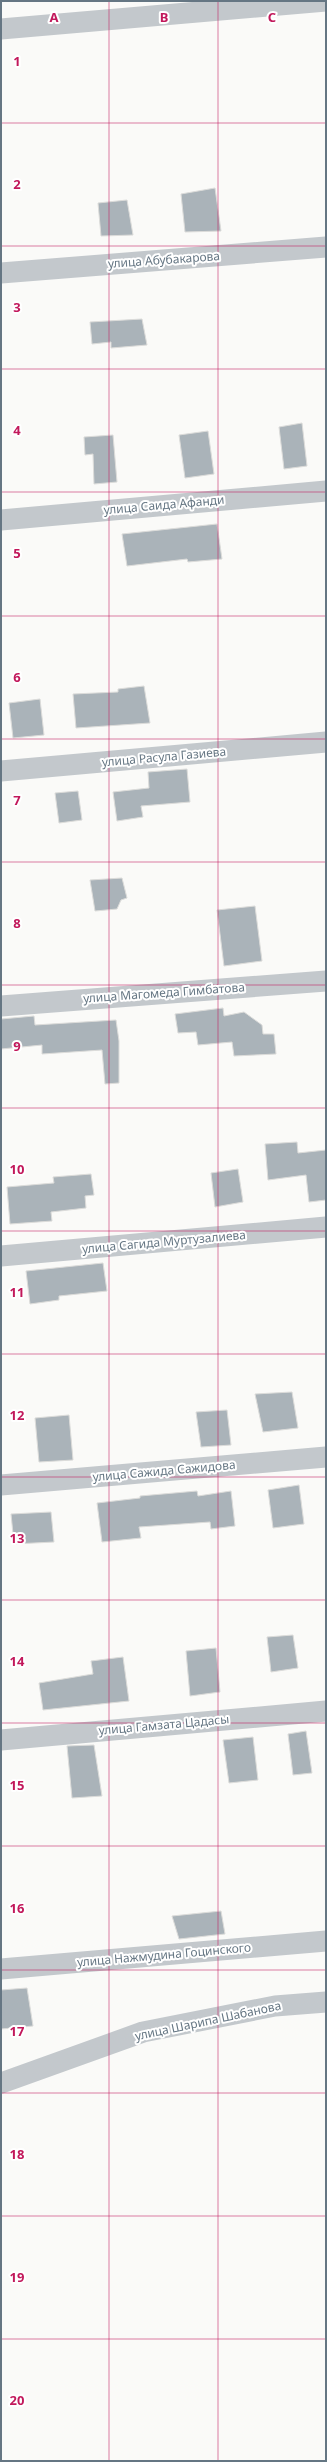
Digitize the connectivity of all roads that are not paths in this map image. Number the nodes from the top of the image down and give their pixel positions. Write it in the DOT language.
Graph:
graph roads {
  1 [pos="326,1"];
  2 [pos="1,29"];
  3 [pos="326,247"];
  4 [pos="1,273"];
  5 [pos="326,491"];
  6 [pos="1,520"];
  7 [pos="326,742"];
  8 [pos="1,771"];
  9 [pos="326,981"];
  10 [pos="1,1006"];
  11 [pos="326,1227"];
  12 [pos="1,1256"];
  13 [pos="326,1457"];
  14 [pos="1,1485"];
  15 [pos="326,1711"];
  16 [pos="1,1740"];
  17 [pos="326,1940"];
  18 [pos="1,1969"];
  19 [pos="326,2002"];
  20 [pos="1,2083"];
  1 -- 2 [label="street"];
  3 -- 4 [label="street, улица Абубакарова"];
  5 -- 6 [label="street, улица Саида Афанди"];
  7 -- 8 [label="street, улица Расула Газиева"];
  9 -- 10 [label="street, улица Магомеда Гимбатова"];
  11 -- 12 [label="street, улица Сагида Муртузалиева"];
  13 -- 14 [label="street, улица Сажида Сажидова"];
  15 -- 16 [label="street, улица Гамзата Цадасы"];
  17 -- 18 [label="street, улица Нажмудина Гоцинского"];
  19 -- 20 [label="street, улица Шарипа Шабанова"];
}
